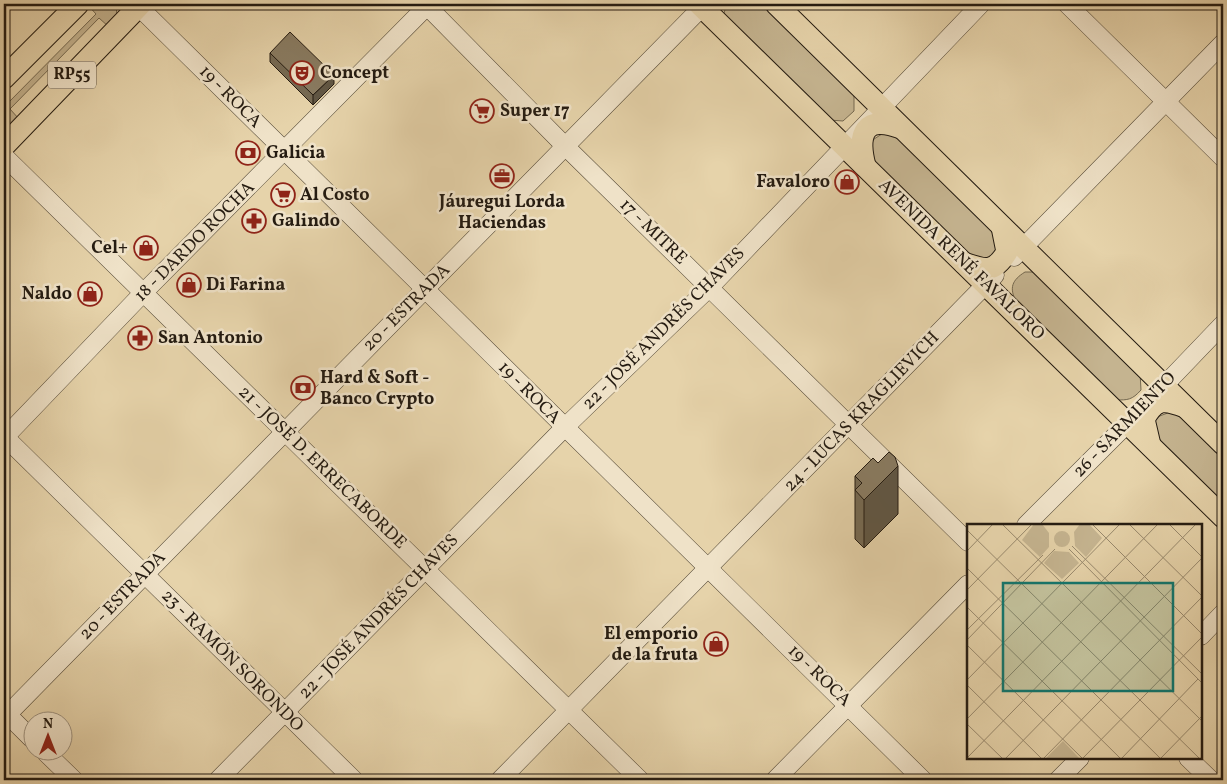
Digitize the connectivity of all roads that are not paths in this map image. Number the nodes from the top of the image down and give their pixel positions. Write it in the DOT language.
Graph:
graph roads {
  1 [pos="78,4"];
  2 [pos="427,4"];
  3 [pos="776,4"];
  4 [pos="981,4"];
  5 [pos="1067,4"];
  6 [pos="139,5"];
  7 [pos="702,5"];
  8 [pos="1223,43"];
  9 [pos="4,78"];
  10 [pos="1166,101"];
  11 [pos="880,107"];
  12 [pos="901,128"];
  13 [pos="4,146"];
  14 [pos="565,146"];
  15 [pos="844,146"];
  16 [pos="285,151"];
  17 [pos="4,156"];
  18 [pos="1223,158"];
  19 [pos="865,166"];
  20 [pos="1002,227"];
  21 [pos="1023,247"];
  22 [pos="964,263"];
  23 [pos="986,285"];
  24 [pos="710,287"];
  25 [pos="425,290"];
  26 [pos="143,293"];
  27 [pos="1223,324"];
  28 [pos="1163,386"];
  29 [pos="1185,407"];
  30 [pos="1128,423"];
  31 [pos="849,424"];
  32 [pos="564,428"];
  33 [pos="285,432"];
  34 [pos="4,437"];
  35 [pos="1223,444"];
  36 [pos="1150,445"];
  37 [pos="1223,517"];
  38 [pos="1027,524"];
  39 [pos="967,541"];
  40 [pos="425,569"];
  41 [pos="707,569"];
  42 [pos="145,574"];
  43 [pos="967,585"];
  44 [pos="1223,613"];
  45 [pos="1202,635"];
  46 [pos="849,705"];
  47 [pos="569,710"];
  48 [pos="285,712"];
  49 [pos="5,714"];
  50 [pos="22,730"];
  51 [pos="1079,759"];
  52 [pos="1189,759"];
  53 [pos="55,762"];
  54 [pos="74,780"];
  55 [pos="218,780"];
  56 [pos="354,780"];
  57 [pos="500,780"];
  58 [pos="640,780"];
  59 [pos="775,780"];
  60 [pos="923,780"];
  61 [pos="1058,780"];
  62 [pos="1211,780"];
  1 -- 9 [label="main road, RP55"];
  2 -- 14 [label="street, 17 - MITRE"];
  2 -- 16 [label="street, 18 - DARDO ROCHA"];
  3 -- 11 [label="main road"];
  4 -- 11 [label="street, 22 - JOSÉ ANDRÉS CHAVES"];
  5 -- 10 [label="street"];
  6 -- 13 [label="main road, RP55"];
  6 -- 16 [label="street, 19 - ROCA"];
  7 -- 14 [label="street, 20 - ESTRADA"];
  7 -- 15 [label="main road, AVENIDA RENÉ FAVALORO"];
  8 -- 10 [label="street, 24 - LUCAS KRAGLIEVICH"];
  10 -- 18 [label="street"];
  10 -- 21 [label="street, 24 - LUCAS KRAGLIEVICH"];
  11 -- 12 [label="main road"];
  11 -- 15 [label="street, 22 - JOSÉ ANDRÉS CHAVES"];
  12 -- 19 [label="main road"];
  12 -- 20 [label="main road"];
  14 -- 24 [label="street, 17 - MITRE"];
  14 -- 25 [label="street, 20 - ESTRADA"];
  15 -- 19 [label="main road, AVENIDA RENÉ FAVALORO"];
  15 -- 24 [label="street, 22 - JOSÉ ANDRÉS CHAVES"];
  16 -- 25 [label="street, 19 - ROCA"];
  16 -- 26 [label="street, 18 - DARDO ROCHA"];
  17 -- 26 [label="street, 21 - JOSÉ D. ERRECABORDE"];
  19 -- 22 [label="main road, AVENIDA RENÉ FAVALORO"];
  20 -- 21 [label="main road"];
  20 -- 22 [label="main road"];
  21 -- 23 [label="street, 24 - LUCAS KRAGLIEVICH"];
  21 -- 28 [label="main road"];
  22 -- 23 [label="main road, AVENIDA RENÉ FAVALORO"];
  23 -- 30 [label="main road, AVENIDA RENÉ FAVALORO"];
  23 -- 31 [label="street, 24 - LUCAS KRAGLIEVICH"];
  24 -- 31 [label="street, 17 - MITRE"];
  24 -- 32 [label="street, 22 - JOSÉ ANDRÉS CHAVES"];
  25 -- 32 [label="street, 19 - ROCA"];
  25 -- 33 [label="street, 20 - ESTRADA"];
  26 -- 33 [label="street, 21 - JOSÉ D. ERRECABORDE"];
  26 -- 34 [label="street, 18 - DARDO ROCHA"];
  27 -- 28 [label="street, 26 - SARMIENTO"];
  28 -- 29 [label="main road"];
  28 -- 30 [label="street, 26 - SARMIENTO"];
  29 -- 35 [label="main road"];
  29 -- 36 [label="main road"];
  30 -- 36 [label="main road, AVENIDA RENÉ FAVALORO"];
  30 -- 38 [label="street, 26 - SARMIENTO"];
  31 -- 39 [label="street, 17 - MITRE"];
  31 -- 41 [label="street, 24 - LUCAS KRAGLIEVICH"];
  32 -- 40 [label="street, 22 - JOSÉ ANDRÉS CHAVES"];
  32 -- 41 [label="street, 19 - ROCA"];
  33 -- 40 [label="street, 21 - JOSÉ D. ERRECABORDE"];
  33 -- 42 [label="street, 20 - ESTRADA"];
  34 -- 42 [label="street, 23 - RAMÓN SORONDO"];
  36 -- 37 [label="main road, AVENIDA RENÉ FAVALORO"];
  40 -- 47 [label="street, 21 - JOSÉ D. ERRECABORDE"];
  40 -- 48 [label="street, 22 - JOSÉ ANDRÉS CHAVES"];
  41 -- 46 [label="street, 19 - ROCA"];
  41 -- 47 [label="street, 24 - LUCAS KRAGLIEVICH"];
  42 -- 48 [label="street, 23 - RAMÓN SORONDO"];
  42 -- 49 [label="street, 20 - ESTRADA"];
  43 -- 46 [label="street"];
  44 -- 45 [label="street"];
  46 -- 59 [label="street"];
  46 -- 60 [label="street, 19 - ROCA"];
  47 -- 57 [label="street, 24 - LUCAS KRAGLIEVICH"];
  47 -- 58 [label="street, 21 - JOSÉ D. ERRECABORDE"];
  48 -- 55 [label="street, 22 - JOSÉ ANDRÉS CHAVES"];
  48 -- 56 [label="street, 23 - RAMÓN SORONDO"];
  49 -- 50 [label="street"];
  51 -- 61 [label="street"];
  52 -- 62 [label="street"];
  53 -- 54 [label="street"];
}
